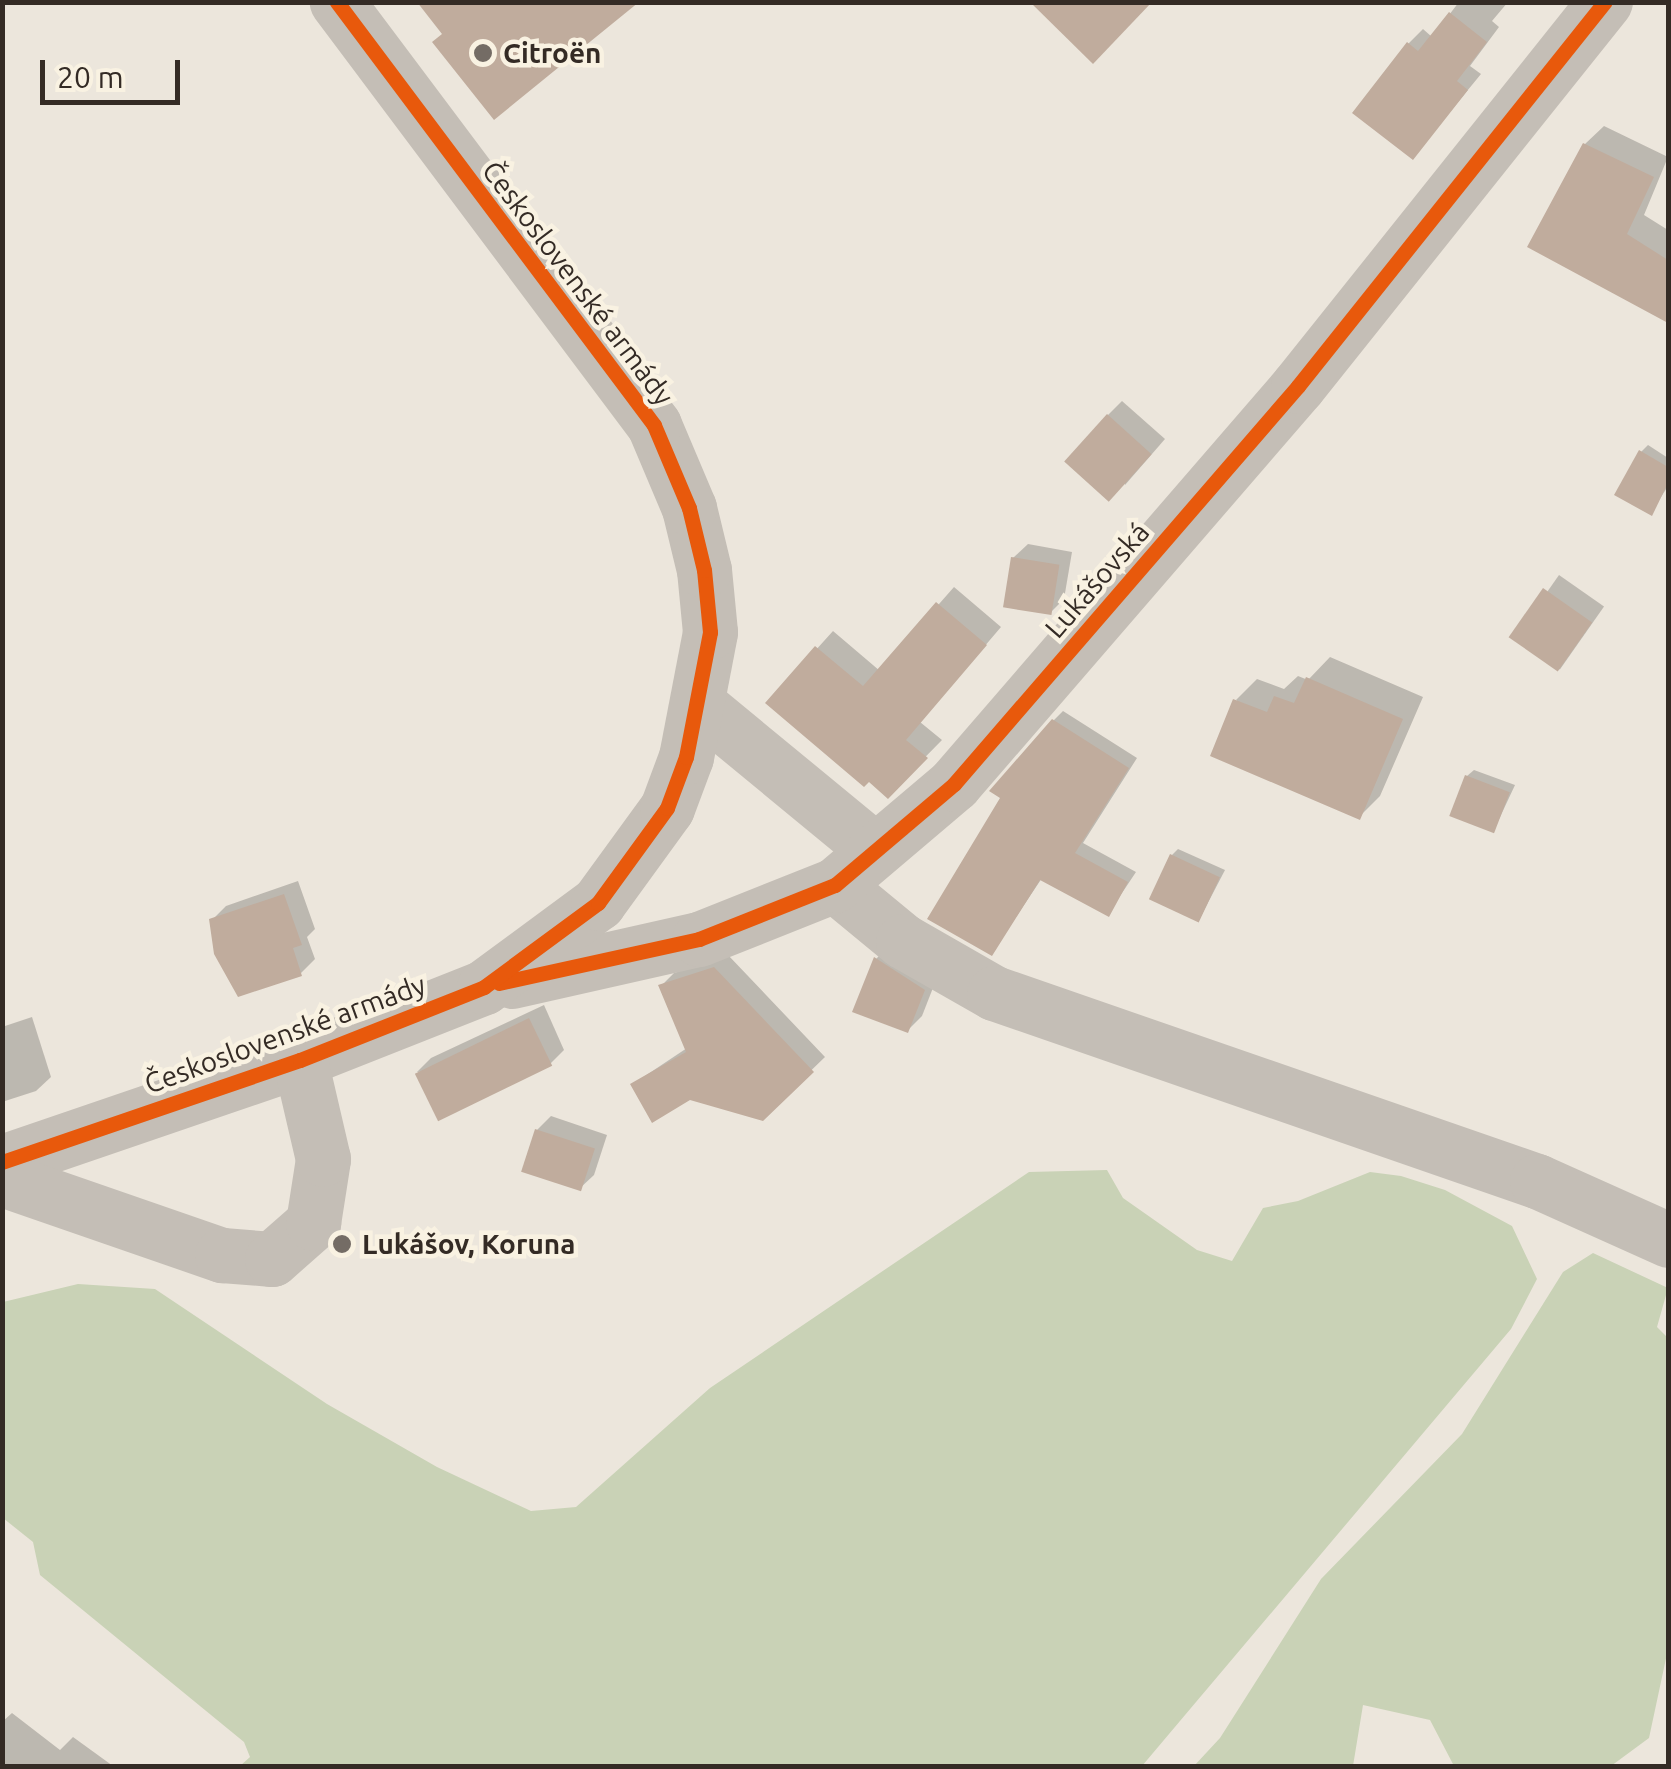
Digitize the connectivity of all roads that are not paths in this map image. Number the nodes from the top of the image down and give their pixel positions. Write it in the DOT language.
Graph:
graph roads {
  1 [pos="337,2"];
  2 [pos="1605,2"];
  3 [pos="699,704"];
  4 [pos="876,850"];
  5 [pos="834,886"];
  6 [pos="484,986"];
  7 [pos="300,1060"];
  8 [pos="2,1162"];
  9 [pos="2,1180"];
  10 [pos="1668,1240"];
  1 -- 3 [label="street, Československé armády"];
  2 -- 4 [label="street, Lukášovská"];
  3 -- 4 [label="street"];
  3 -- 6 [label="street, Československé armády"];
  4 -- 5 [label="street, Lukášovská"];
  5 -- 6 [label="street, Lukášovská"];
  5 -- 10 [label="street"];
  6 -- 7 [label="street, Československé armády"];
  7 -- 8 [label="street, Československé armády"];
  7 -- 9 [label="street"];
}
